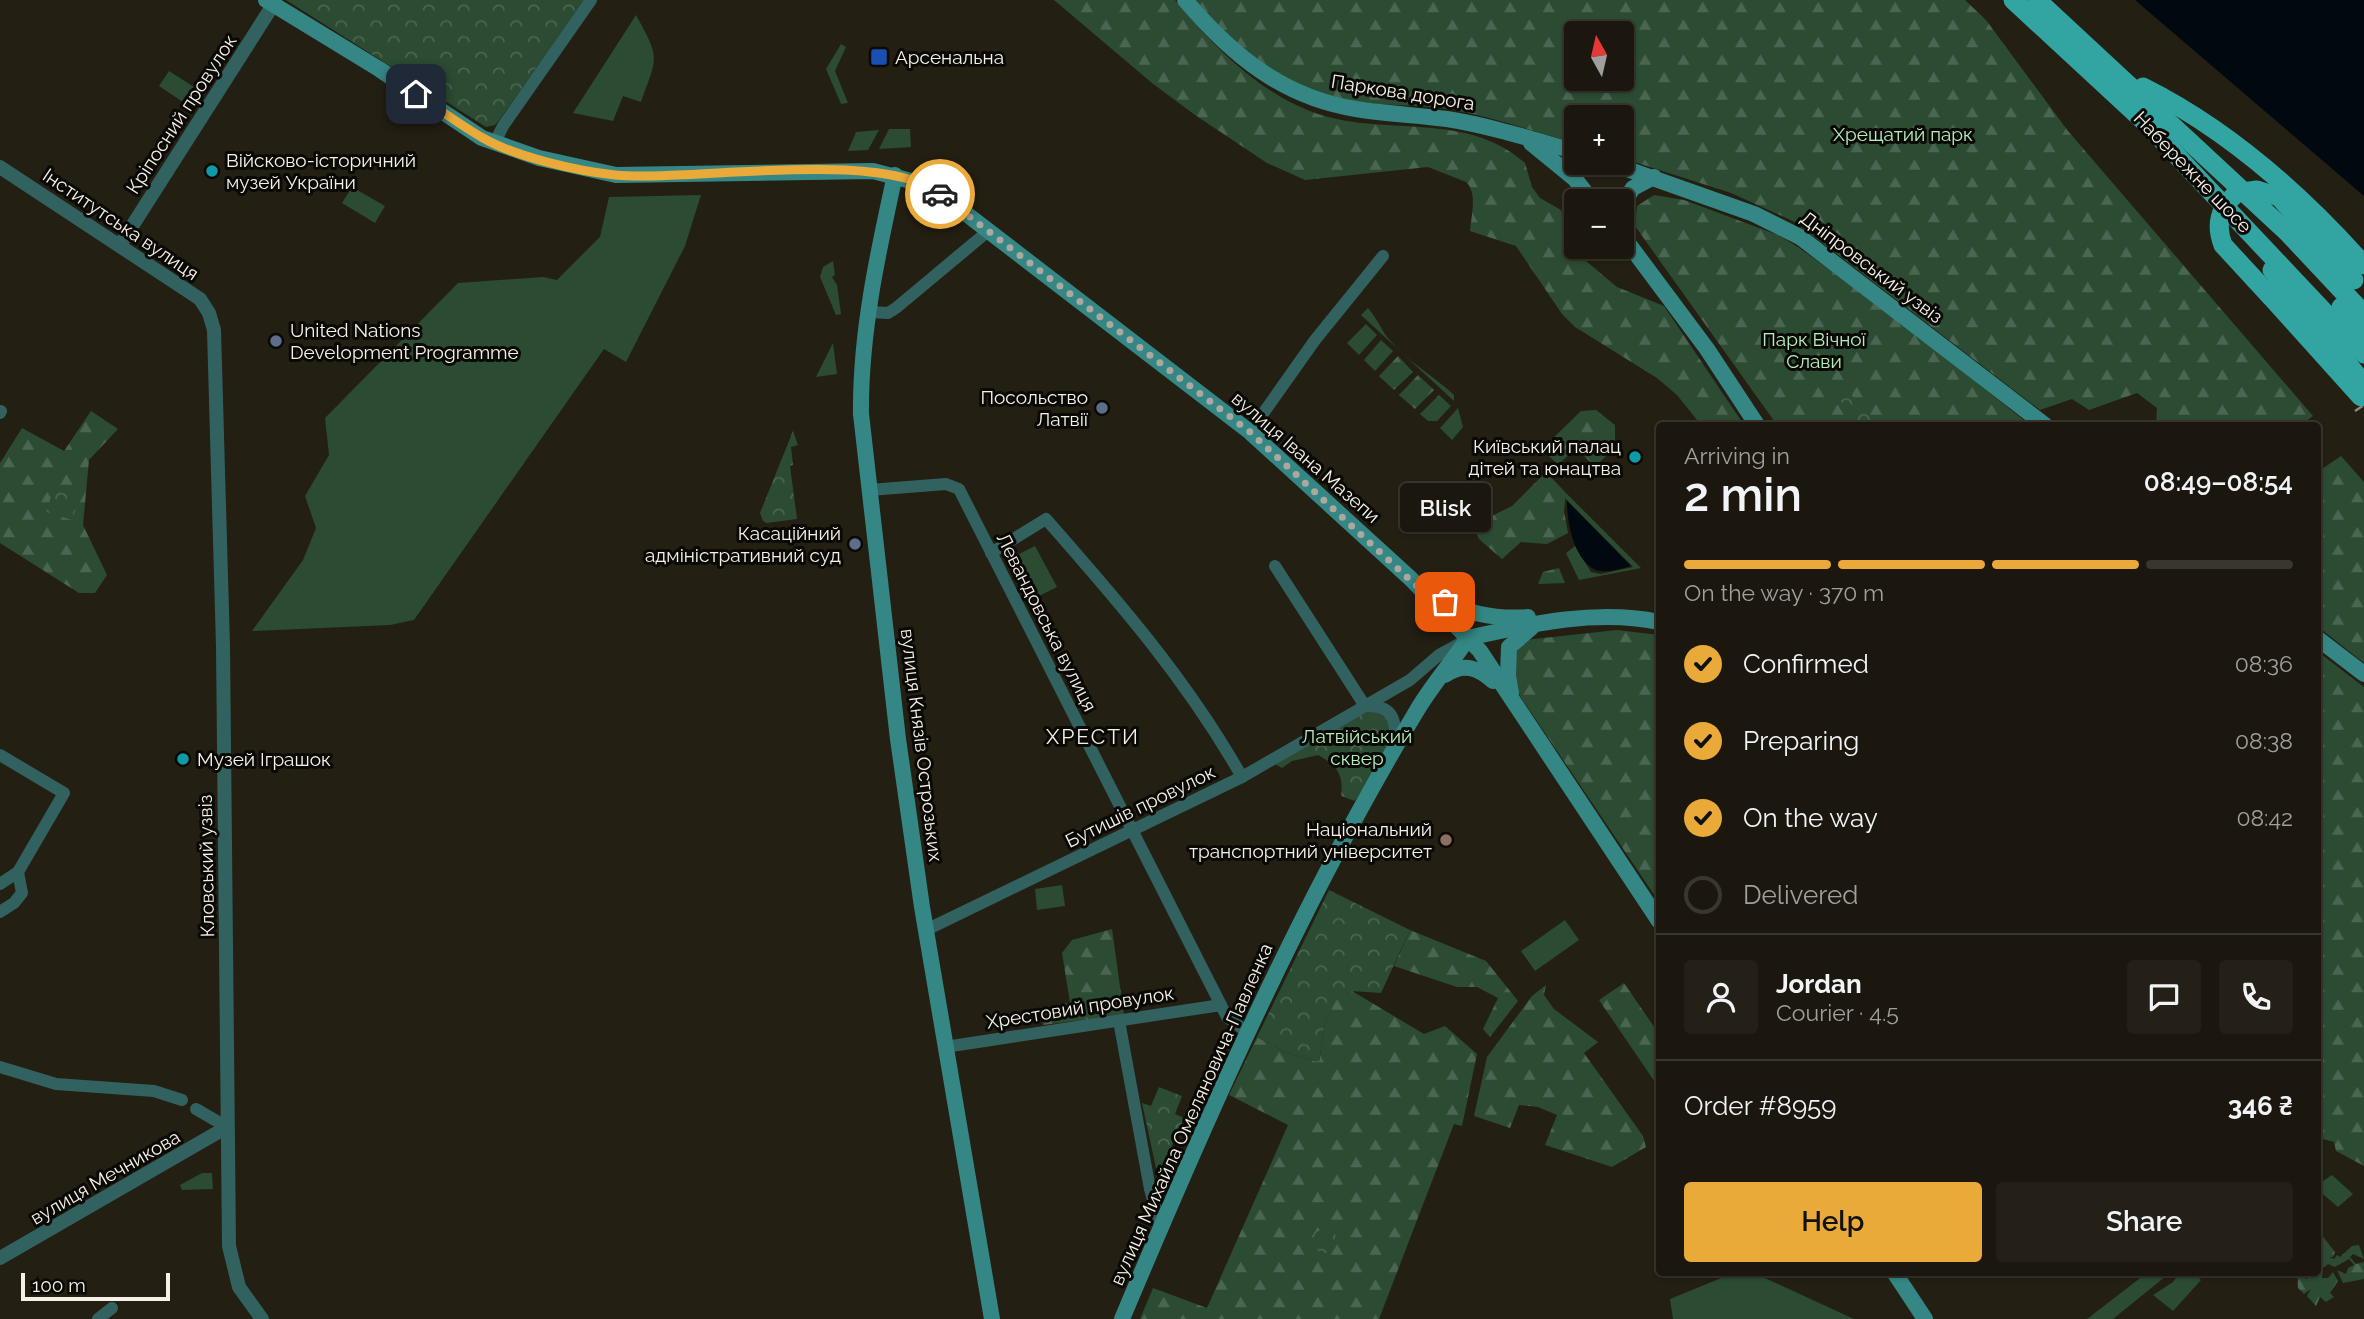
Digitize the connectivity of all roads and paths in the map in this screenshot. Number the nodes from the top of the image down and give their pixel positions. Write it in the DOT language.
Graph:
graph roads {
  1 [pos="591,0"];
  2 [pos="1185,0"];
  3 [pos="2013,0"];
  4 [pos="2037,0"];
  5 [pos="270,2"];
  6 [pos="2121,76"];
  7 [pos="1523,138"];
  8 [pos="494,144"];
  9 [pos="1564,149"];
  10 [pos="0,167"];
  11 [pos="1634,170"];
  12 [pos="895,175"];
  13 [pos="1654,177"];
  14 [pos="1582,189"];
  15 [pos="1632,189"];
  16 [pos="2253,202"];
  17 [pos="2232,211"];
  18 [pos="987,232"];
  19 [pos="121,245"];
  20 [pos="1634,250"];
  21 [pos="1383,256"];
  22 [pos="2361,279"];
  23 [pos="870,312"];
  24 [pos="2364,314"];
  25 [pos="212,320"];
  26 [pos="2364,333"];
  27 [pos="2364,354"];
  28 [pos="2362,390"];
  29 [pos="1755,422"];
  30 [pos="2041,422"];
  31 [pos="1250,432"];
  32 [pos="869,490"];
  33 [pos="991,553"];
  34 [pos="1275,566"];
  35 [pos="1421,590"];
  36 [pos="1565,620"];
  37 [pos="1656,622"];
  38 [pos="1539,624"];
  39 [pos="1468,638"];
  40 [pos="2321,641"];
  41 [pos="2364,674"];
  42 [pos="1433,684"];
  43 [pos="1512,701"];
  44 [pos="1365,706"];
  45 [pos="1395,749"];
  46 [pos="0,755"];
  47 [pos="1242,777"];
  48 [pos="1132,832"];
  49 [pos="18,872"];
  50 [pos="0,884"];
  51 [pos="0,912"];
  52 [pos="1656,917"];
  53 [pos="926,930"];
  54 [pos="1221,1005"];
  55 [pos="1119,1020"];
  56 [pos="1247,1032"];
  57 [pos="945,1047"];
  58 [pos="0,1067"];
  59 [pos="181,1100"];
  60 [pos="196,1109"];
  61 [pos="227,1127"];
  62 [pos="1161,1228"];
  63 [pos="0,1258"];
  64 [pos="1897,1276"];
  65 [pos="112,1308"];
  66 [pos="98,1319"];
  67 [pos="262,1319"];
  68 [pos="992,1319"];
  69 [pos="1122,1319"];
  70 [pos="1925,1319"];
  1 -- 8 [label="street"];
  2 -- 7 [label="main road, Паркова дорога"];
  3 -- 17 [label="main road, Набережне шосе"];
  4 -- 6 [label="main road, Набережне шосе"];
  5 -- 8 [label="main road, вулиця Івана Мазепи"];
  5 -- 19 [label="street, Кріпосний провулок"];
  6 -- 16 [label="main road, Набережне шосе"];
  6 -- 22 [label="main road"];
  7 -- 9 [label="main road, Паркова дорога"];
  7 -- 14 [label="main road"];
  8 -- 12 [label="main road, вулиця Івана Мазепи"];
  10 -- 19 [label="street, Інститутська вулиця"];
  11 -- 13 [label="main road, Дніпровський узвіз"];
  12 -- 18 [label="main road, вулиця Івана Мазепи"];
  12 -- 23 [label="main road, вулиця Князів Острозьких"];
  13 -- 15 [label="main road"];
  13 -- 30 [label="main road, Дніпровський узвіз"];
  16 -- 24 [label="main road, Набережне шосе"];
  16 -- 26 [label="main road, Набережне шосе"];
  17 -- 27 [label="main road, Набережне шосе"];
  17 -- 28 [label="main road"];
  18 -- 23 [label="street"];
  18 -- 31 [label="main road, вулиця Івана Мазепи"];
  19 -- 25 [label="street, Інститутська вулиця"];
  20 -- 29 [label="main road"];
  21 -- 31 [label="street"];
  22 -- 28 [label="main road, bridge"];
  23 -- 32 [label="main road, вулиця Князів Острозьких"];
  25 -- 61 [label="street, Кловський узвіз"];
  31 -- 35 [label="main road, вулиця Івана Мазепи"];
  32 -- 33 [label="street, Левандовська вулиця"];
  32 -- 53 [label="main road, вулиця Князів Острозьких"];
  33 -- 47 [label="street"];
  33 -- 48 [label="street, Левандовська вулиця"];
  34 -- 44 [label="street"];
  35 -- 36 [label="main road"];
  35 -- 39 [label="main road, вулиця Івана Мазепи"];
  36 -- 37 [label="main road"];
  36 -- 38 [label="main road"];
  38 -- 39 [label="main road"];
  38 -- 43 [label="main road"];
  39 -- 42 [label="main road, вулиця Михайла Омеляновича-Павленка"];
  39 -- 43 [label="main road, вулиця Івана Мазепи"];
  39 -- 44 [label="street, Бутишів провулок"];
  40 -- 41 [label="main road"];
  42 -- 43 [label="main road"];
  42 -- 45 [label="main road, вулиця Михайла Омеляновича-Павленка"];
  43 -- 52 [label="main road, вулиця Івана Мазепи"];
  44 -- 45 [label="street"];
  44 -- 47 [label="street, Бутишів провулок"];
  45 -- 56 [label="main road, вулиця Михайла Омеляновича-Павленка"];
  46 -- 49 [label="street"];
  47 -- 48 [label="street, Бутишів провулок"];
  48 -- 53 [label="street, Бутишів провулок"];
  48 -- 54 [label="street, Левандовська вулиця"];
  49 -- 50 [label="street"];
  49 -- 51 [label="street"];
  53 -- 57 [label="main road, вулиця Князів Острозьких"];
  54 -- 55 [label="street, Хрестовий провулок"];
  54 -- 56 [label="street, Левандовська вулиця"];
  55 -- 57 [label="street, Хрестовий провулок"];
  55 -- 62 [label="street"];
  56 -- 62 [label="main road, вулиця Михайла Омеляновича-Павленка"];
  57 -- 68 [label="main road, вулиця Князів Острозьких"];
  58 -- 59 [label="street"];
  60 -- 61 [label="street"];
  61 -- 63 [label="street, вулиця Мечникова"];
  61 -- 67 [label="street, Кловський узвіз"];
  62 -- 69 [label="main road, вулиця Михайла Омеляновича-Павленка"];
  64 -- 70 [label="main road"];
  65 -- 66 [label="street"];
}
